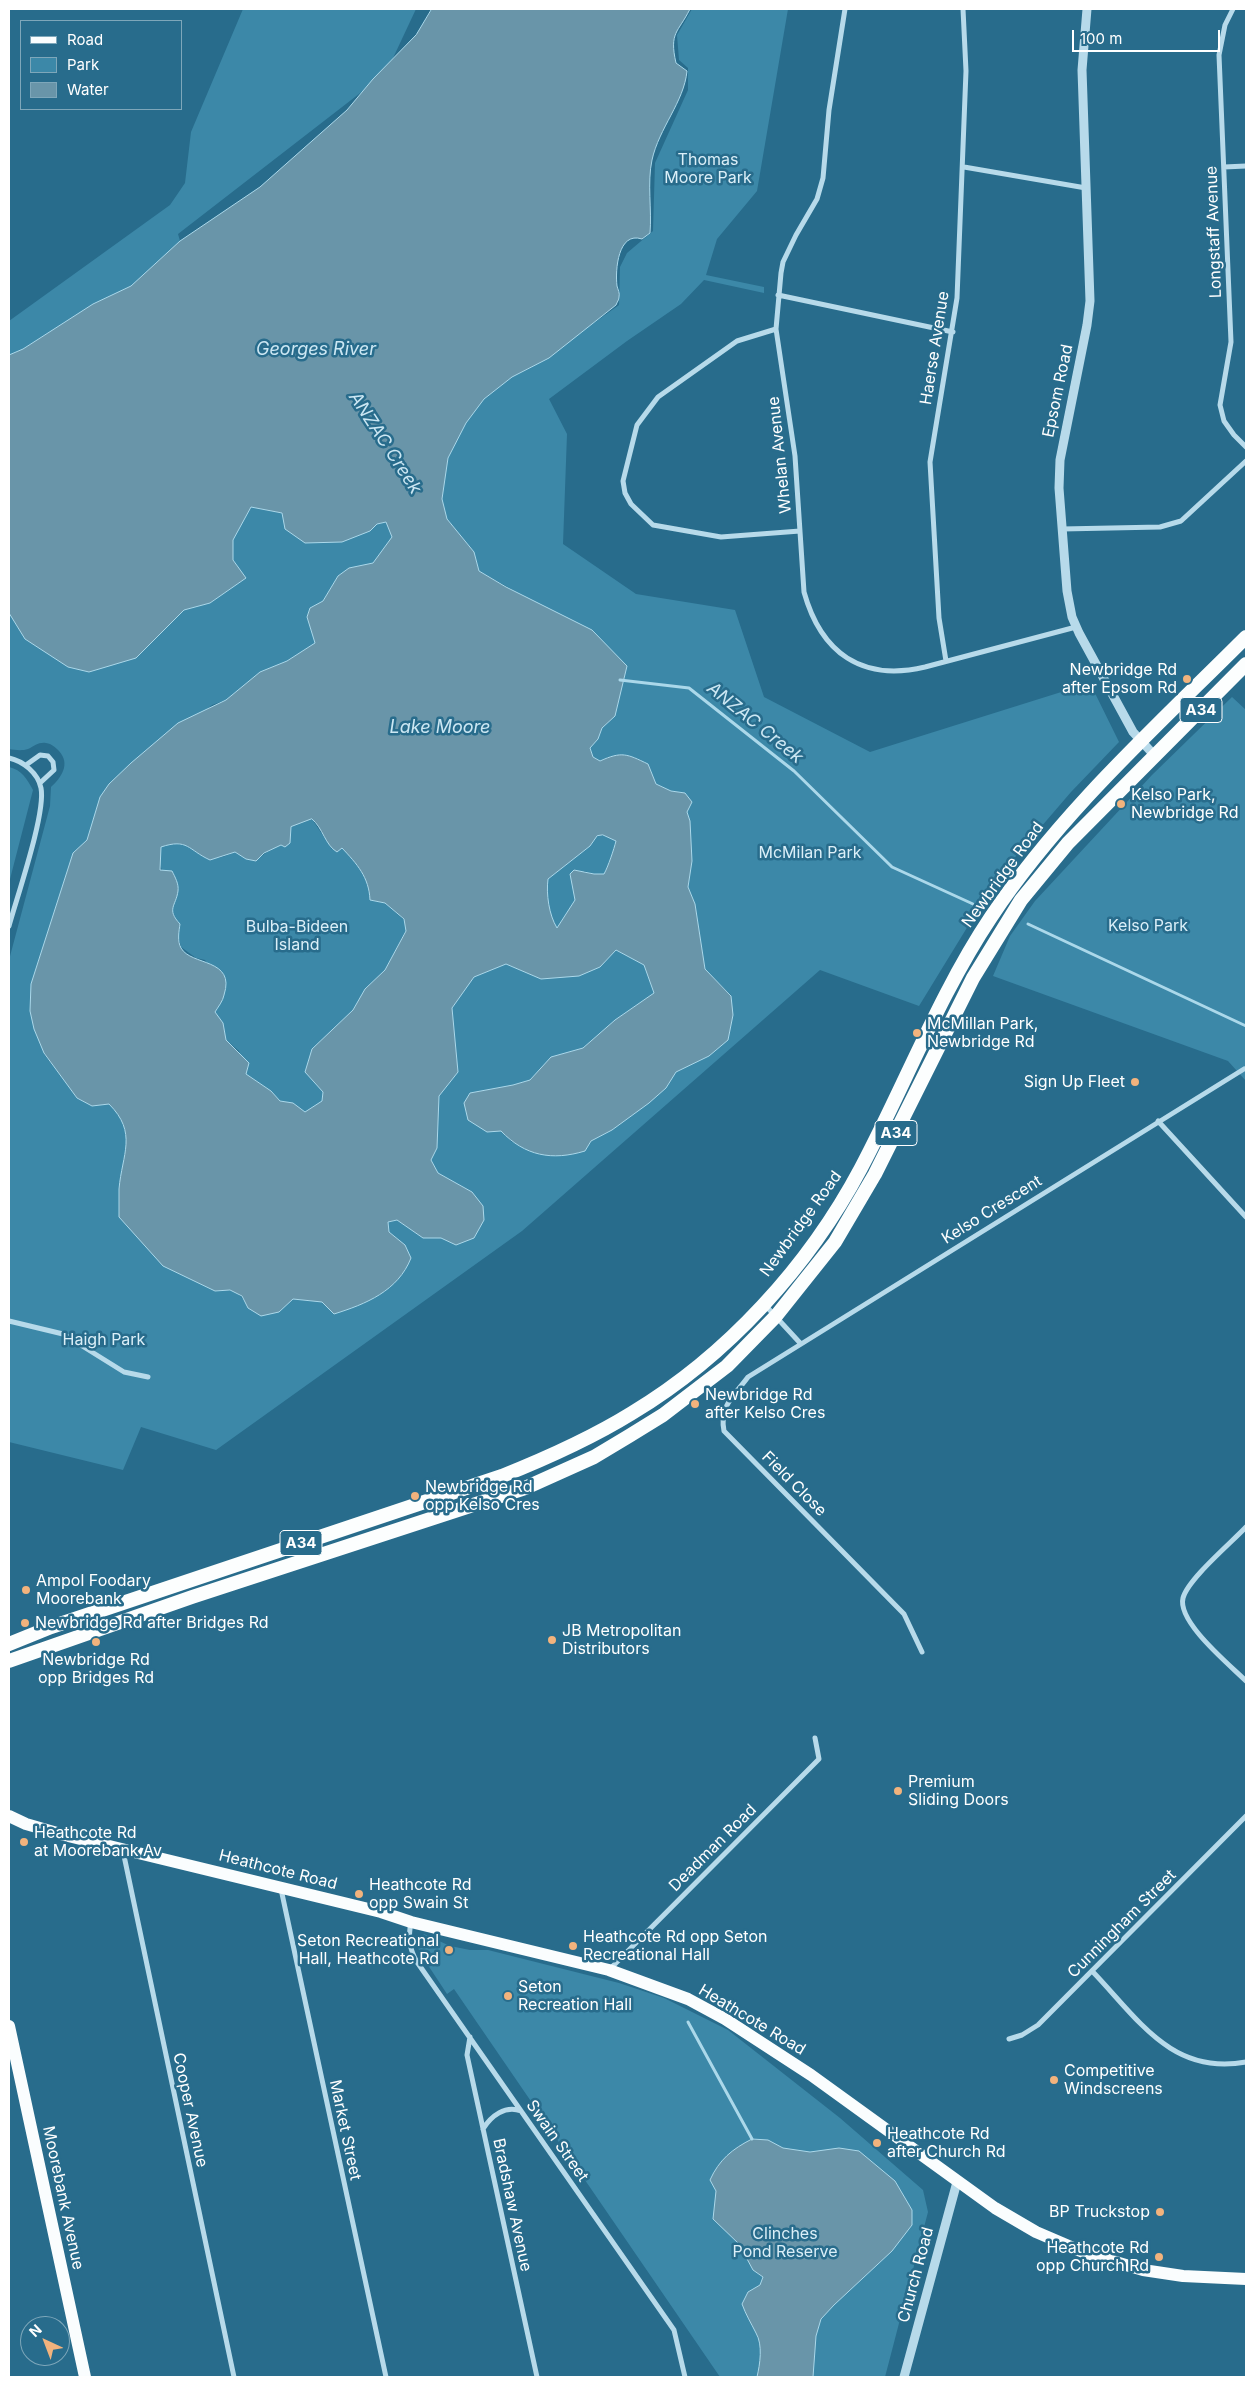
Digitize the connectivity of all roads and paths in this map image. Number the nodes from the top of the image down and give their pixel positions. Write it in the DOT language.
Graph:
graph roads {
  1 [pos="845,9"];
  2 [pos="963,9"];
  3 [pos="1087,9"];
  4 [pos="1224,9"];
  5 [pos="1232,11"];
  6 [pos="964,166"];
  7 [pos="1246,166"];
  8 [pos="1224,167"];
  9 [pos="1086,188"];
  10 [pos="778,295"];
  11 [pos="776,329"];
  12 [pos="953,332"];
  13 [pos="1246,447"];
  14 [pos="1246,461"];
  15 [pos="1062,529"];
  16 [pos="800,531"];
  17 [pos="1076,627"];
  18 [pos="1246,637"];
  19 [pos="946,661"];
  20 [pos="1246,664"];
  21 [pos="1141,742"];
  22 [pos="1155,756"];
  23 [pos="9,758"];
  24 [pos="26,765"];
  25 [pos="40,784"];
  26 [pos="9,926"];
  27 [pos="1244,1069"];
  28 [pos="1158,1121"];
  29 [pos="1246,1217"];
  30 [pos="764,1304"];
  31 [pos="776,1316"];
  32 [pos="9,1321"];
  33 [pos="801,1344"];
  34 [pos="148,1378"];
  35 [pos="1246,1527"];
  36 [pos="9,1644"];
  37 [pos="922,1652"];
  38 [pos="9,1661"];
  39 [pos="1246,1681"];
  40 [pos="815,1738"];
  41 [pos="9,1816"];
  42 [pos="1246,1816"];
  43 [pos="9,1824"];
  44 [pos="26,1824"];
  45 [pos="123,1848"];
  46 [pos="280,1888"];
  47 [pos="411,1922"];
  48 [pos="609,1970"];
  49 [pos="1093,1972"];
  50 [pos="9,2026"];
  51 [pos="470,2037"];
  52 [pos="1009,2039"];
  53 [pos="1246,2062"];
  54 [pos="521,2111"];
  55 [pos="483,2129"];
  56 [pos="957,2182"];
  57 [pos="1246,2279"];
  58 [pos="85,2377"];
  59 [pos="234,2377"];
  60 [pos="386,2377"];
  61 [pos="537,2377"];
  62 [pos="685,2377"];
  63 [pos="904,2377"];
  1 -- 10 [label="street, Whelan Avenue"];
  2 -- 6 [label="street, Haerse Avenue"];
  3 -- 9 [label="street, Epsom Road"];
  4 -- 5 [label="street"];
  5 -- 8 [label="street, Longstaff Avenue"];
  6 -- 9 [label="street"];
  6 -- 12 [label="street, Haerse Avenue"];
  7 -- 8 [label="street"];
  8 -- 13 [label="street, Longstaff Avenue"];
  9 -- 15 [label="street, Epsom Road"];
  10 -- 11 [label="street, Whelan Avenue"];
  10 -- 12 [label="street"];
  11 -- 16 [label="street, Whelan Avenue"];
  11 -- 16 [label="street"];
  12 -- 19 [label="street, Haerse Avenue"];
  14 -- 15 [label="street"];
  15 -- 17 [label="street, Epsom Road"];
  16 -- 19 [label="street, Whelan Avenue"];
  17 -- 19 [label="street, Whelan Avenue"];
  17 -- 21 [label="street, Epsom Road"];
  18 -- 21 [label="highway, Newbridge Road / A34"];
  20 -- 22 [label="highway, Newbridge Road / A34"];
  21 -- 22 [label="street, Epsom Road"];
  21 -- 30 [label="highway, Newbridge Road / A34"];
  22 -- 31 [label="highway, Newbridge Road / A34"];
  23 -- 24 [label="street"];
  24 -- 25 [label="street"];
  24 -- 25 [label="street"];
  25 -- 26 [label="street"];
  27 -- 28 [label="street, Kelso Crescent"];
  28 -- 29 [label="street"];
  28 -- 33 [label="street, Kelso Crescent"];
  30 -- 31 [label="street"];
  30 -- 36 [label="highway, Newbridge Road / A34"];
  31 -- 33 [label="street"];
  31 -- 38 [label="highway, Newbridge Road / A34"];
  32 -- 34 [label="street"];
  33 -- 37 [label="street, Field Close"];
  35 -- 39 [label="street"];
  40 -- 48 [label="street, Deadman Road"];
  41 -- 44 [label="main road, Heathcote Road"];
  42 -- 49 [label="street, Cunningham Street"];
  43 -- 44 [label="main road, Heathcote Road"];
  44 -- 45 [label="main road, Heathcote Road"];
  45 -- 46 [label="main road, Heathcote Road"];
  45 -- 59 [label="street, Cooper Avenue"];
  46 -- 47 [label="main road, Heathcote Road"];
  46 -- 60 [label="street, Market Street"];
  47 -- 48 [label="main road, Heathcote Road"];
  47 -- 51 [label="street, Swain Street"];
  48 -- 56 [label="main road, Heathcote Road"];
  49 -- 52 [label="street, Cunningham Street"];
  49 -- 53 [label="street"];
  50 -- 58 [label="main road, Moorebank Avenue"];
  51 -- 54 [label="street, Swain Street"];
  51 -- 55 [label="street, Bradshaw Avenue"];
  54 -- 55 [label="street"];
  54 -- 62 [label="street, Swain Street"];
  55 -- 61 [label="street, Bradshaw Avenue"];
  56 -- 57 [label="main road, Heathcote Road"];
  56 -- 63 [label="street, Church Road"];
}
